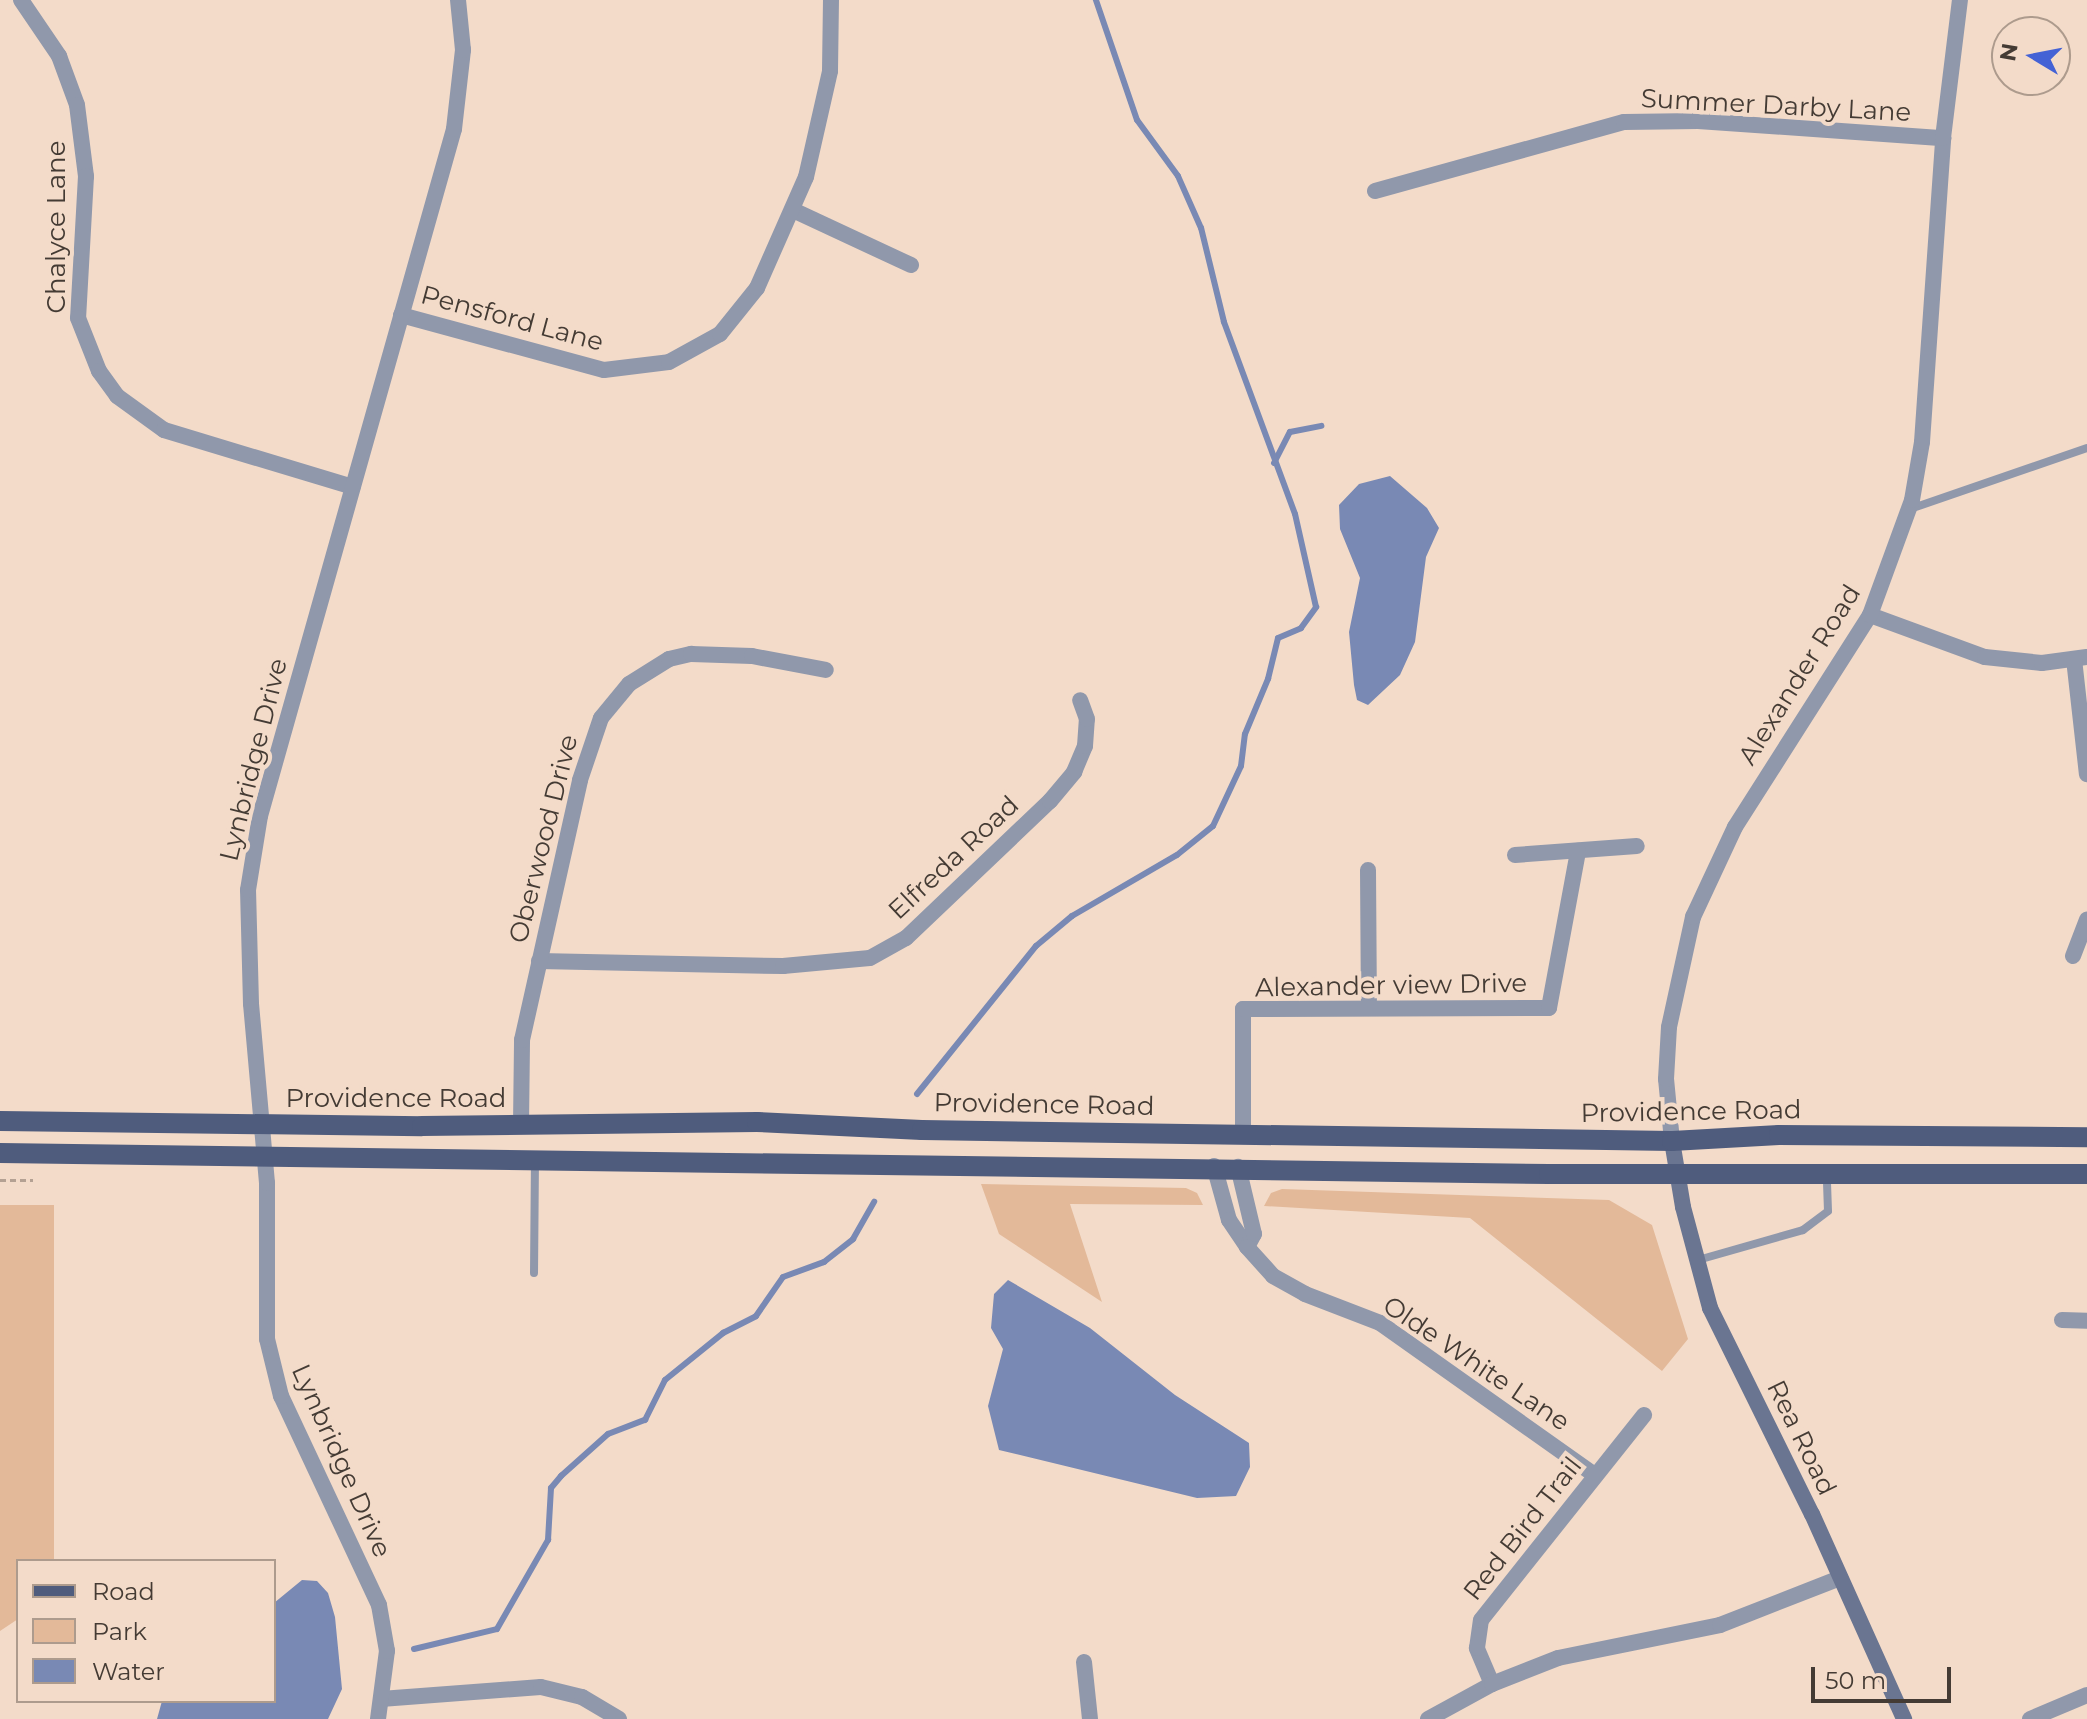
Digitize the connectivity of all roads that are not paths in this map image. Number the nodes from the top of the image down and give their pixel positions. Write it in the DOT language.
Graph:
graph roads {
  1 [pos="21,0"];
  2 [pos="458,0"];
  3 [pos="831,0"];
  4 [pos="1960,0"];
  5 [pos="1943,138"];
  6 [pos="1375,191"];
  7 [pos="795,211"];
  8 [pos="911,265"];
  9 [pos="401,315"];
  10 [pos="2087,448"];
  11 [pos="353,487"];
  12 [pos="1909,509"];
  13 [pos="1870,615"];
  14 [pos="2081,658"];
  15 [pos="826,670"];
  16 [pos="1080,700"];
  17 [pos="2087,774"];
  18 [pos="1637,846"];
  19 [pos="1578,851"];
  20 [pos="1515,855"];
  21 [pos="1368,870"];
  22 [pos="2087,920"];
  23 [pos="2073,956"];
  24 [pos="539,961"];
  25 [pos="1369,1008"];
  26 [pos="0,1121"];
  27 [pos="262,1124"];
  28 [pos="521,1125"];
  29 [pos="1243,1134"];
  30 [pos="2087,1137"];
  31 [pos="1672,1141"];
  32 [pos="0,1153"];
  33 [pos="265,1154"];
  34 [pos="535,1158"];
  35 [pos="1214,1166"];
  36 [pos="1238,1167"];
  37 [pos="1675,1172"];
  38 [pos="1827,1173"];
  39 [pos="2087,1174"];
  40 [pos="1247,1247"];
  41 [pos="1696,1261"];
  42 [pos="534,1273"];
  43 [pos="2062,1320"];
  44 [pos="2087,1321"];
  45 [pos="1644,1415"];
  46 [pos="1595,1475"];
  47 [pos="1840,1578"];
  48 [pos="1084,1662"];
  49 [pos="1492,1684"];
  50 [pos="2087,1695"];
  51 [pos="381,1699"];
  52 [pos="378,1719"];
  53 [pos="619,1719"];
  54 [pos="1090,1719"];
  55 [pos="1428,1719"];
  56 [pos="1904,1719"];
  57 [pos="2030,1719"];
  1 -- 11 [label="street, Chalyce Lane"];
  2 -- 9 [label="street, Lynbridge Drive"];
  3 -- 7 [label="street, Pensford Lane"];
  4 -- 5 [label="street, Alexander Road"];
  5 -- 6 [label="street, Summer Darby Lane"];
  5 -- 12 [label="street, Alexander Road"];
  7 -- 8 [label="street"];
  7 -- 9 [label="street, Pensford Lane"];
  9 -- 11 [label="street, Lynbridge Drive"];
  10 -- 12 [label="lane"];
  11 -- 27 [label="street, Lynbridge Drive"];
  12 -- 13 [label="street, Alexander Road"];
  13 -- 14 [label="street"];
  13 -- 31 [label="street, Alexander Road"];
  14 -- 17 [label="street"];
  15 -- 24 [label="street, Oberwood Drive"];
  16 -- 24 [label="street, Elfreda Road"];
  18 -- 19 [label="street"];
  19 -- 20 [label="street"];
  19 -- 25 [label="street, Alexander view Drive"];
  21 -- 25 [label="street"];
  22 -- 23 [label="street"];
  24 -- 28 [label="street, Oberwood Drive"];
  25 -- 29 [label="street, Alexander view Drive"];
  26 -- 27 [label="main road, Providence Road"];
  27 -- 28 [label="main road, Providence Road"];
  27 -- 33 [label="street, Lynbridge Drive"];
  28 -- 29 [label="main road, Providence Road"];
  29 -- 31 [label="main road, Providence Road"];
  30 -- 31 [label="main road, Providence Road"];
  31 -- 37 [label="main road, Alexander Road"];
  32 -- 33 [label="main road"];
  33 -- 34 [label="main road"];
  33 -- 51 [label="street, Lynbridge Drive"];
  34 -- 35 [label="main road"];
  34 -- 42 [label="lane"];
  35 -- 36 [label="main road"];
  35 -- 40 [label="street, Olde White Lane"];
  36 -- 37 [label="main road"];
  36 -- 40 [label="street"];
  37 -- 38 [label="main road"];
  37 -- 41 [label="main road, Rea Road"];
  38 -- 39 [label="main road"];
  38 -- 41 [label="lane"];
  40 -- 46 [label="street, Olde White Lane"];
  41 -- 47 [label="main road, Rea Road"];
  43 -- 44 [label="street"];
  45 -- 46 [label="street, Red Bird Trail"];
  46 -- 49 [label="street, Red Bird Trail"];
  47 -- 49 [label="street"];
  47 -- 56 [label="main road, Rea Road"];
  48 -- 54 [label="street"];
  49 -- 55 [label="street"];
  50 -- 57 [label="street"];
  51 -- 52 [label="street, Lynbridge Drive"];
  51 -- 53 [label="street"];
}
